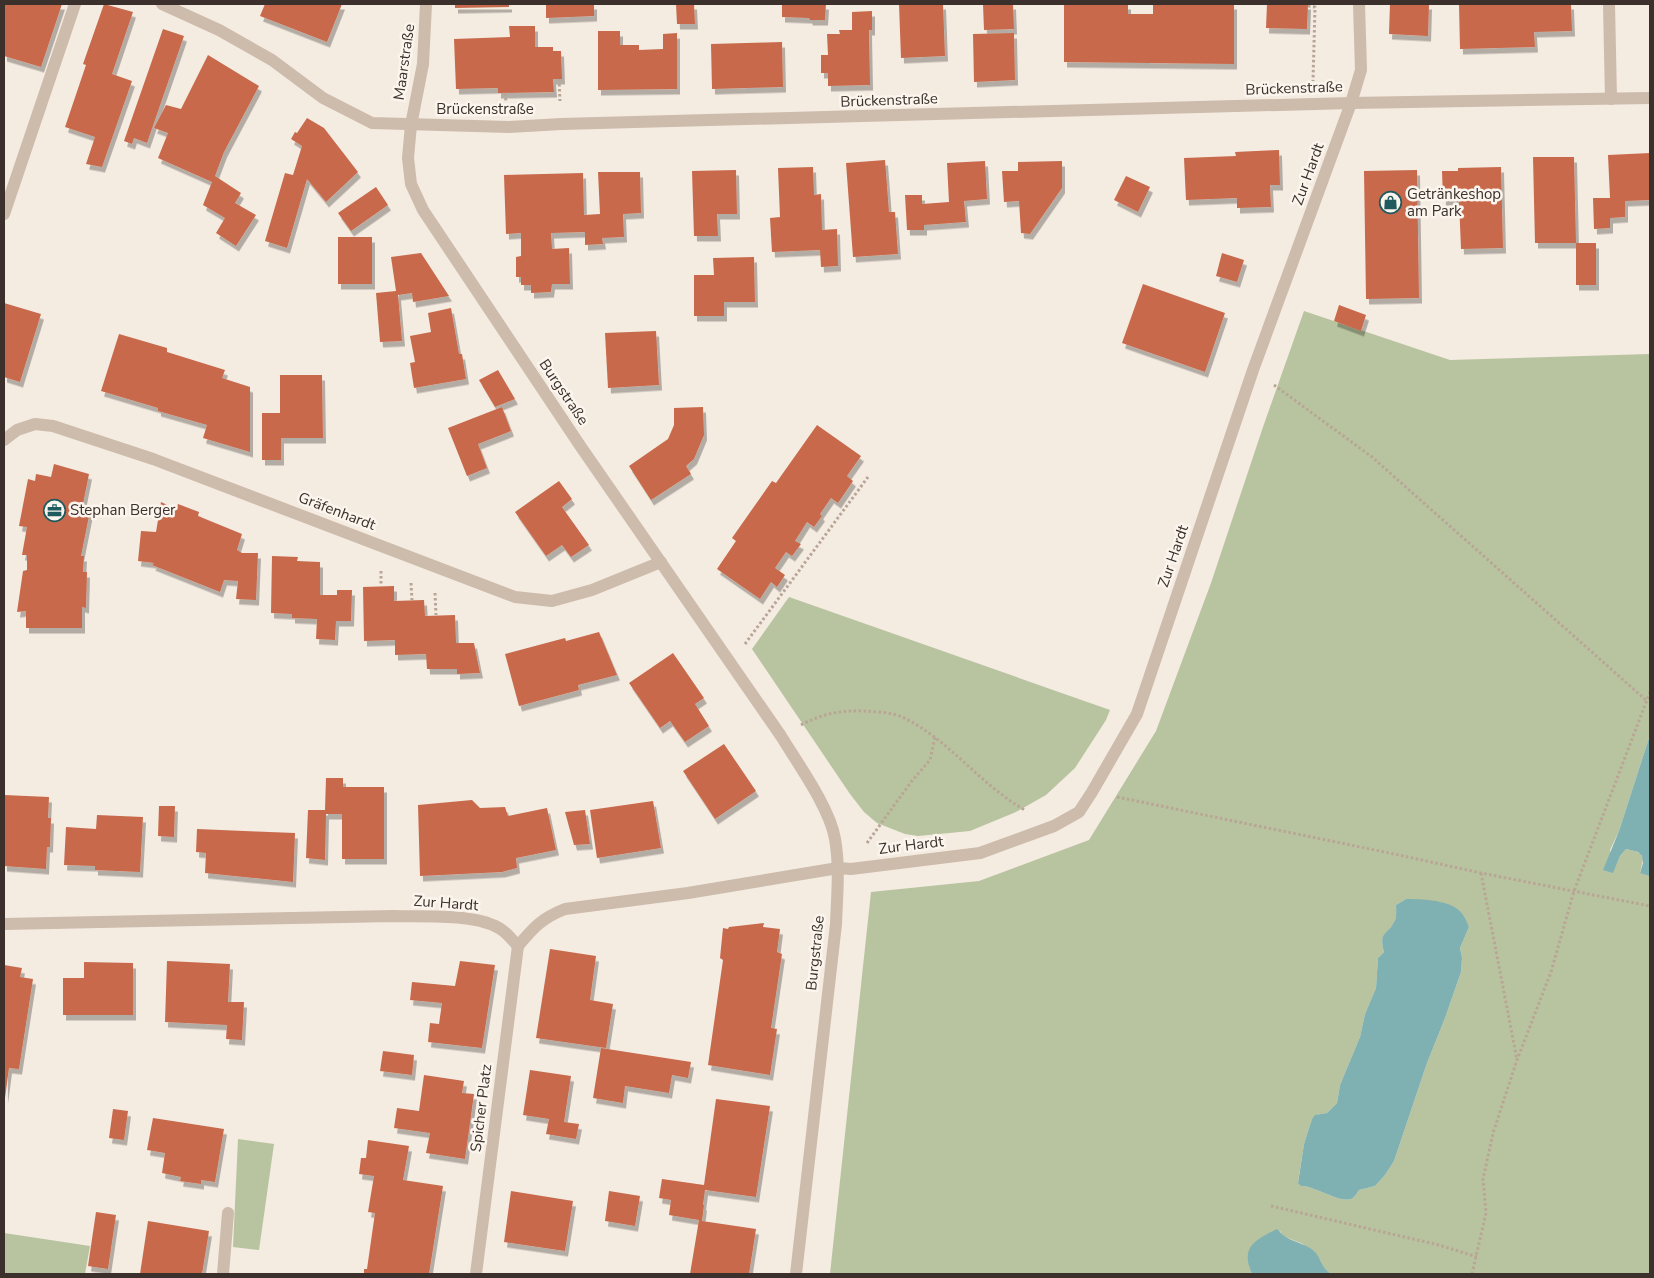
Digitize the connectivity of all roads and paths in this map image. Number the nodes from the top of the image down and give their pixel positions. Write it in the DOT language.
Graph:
graph roads {
  1 [pos="75,4"];
  2 [pos="162,4"];
  3 [pos="426,4"];
  4 [pos="1359,4"];
  5 [pos="1609,4"];
  6 [pos="1308,6"];
  7 [pos="1650,98"];
  8 [pos="1611,99"];
  9 [pos="1351,103"];
  10 [pos="1313,104"];
  11 [pos="411,124"];
  12 [pos="4,214"];
  13 [pos="1253,370"];
  14 [pos="4,440"];
  15 [pos="868,478"];
  16 [pos="661,562"];
  17 [pos="731,663"];
  18 [pos="1650,692"];
  19 [pos="1647,701"];
  20 [pos="781,736"];
  21 [pos="935,737"];
  22 [pos="1092,792"];
  23 [pos="1054,826"];
  24 [pos="844,869"];
  25 [pos="1481,873"];
  26 [pos="1574,890"];
  27 [pos="1650,906"];
  28 [pos="4,924"];
  29 [pos="518,946"];
  30 [pos="1517,1060"];
  31 [pos="1271,1206"];
  32 [pos="228,1213"];
  33 [pos="1477,1257"];
  34 [pos="223,1274"];
  35 [pos="476,1274"];
  36 [pos="796,1274"];
  37 [pos="1472,1274"];
  1 -- 12 [label="street"];
  2 -- 11 [label="street, Brückenstraße"];
  3 -- 11 [label="street, Maarstraße"];
  4 -- 9 [label="street, Zur Hardt"];
  5 -- 8 [label="street"];
  6 -- 10 [label="path"];
  7 -- 8 [label="street, Brückenstraße"];
  8 -- 9 [label="street, Brückenstraße"];
  9 -- 10 [label="street, Brückenstraße"];
  9 -- 13 [label="street, Zur Hardt"];
  10 -- 11 [label="street, Brückenstraße"];
  11 -- 16 [label="street, Burgstraße"];
  13 -- 19 [label="path"];
  13 -- 22 [label="street, Zur Hardt"];
  14 -- 16 [label="street, Gräfenhardt"];
  15 -- 17 [label="path"];
  16 -- 17 [label="street, Burgstraße"];
  17 -- 20 [label="street, Burgstraße"];
  18 -- 19 [label="path"];
  19 -- 26 [label="path"];
  20 -- 21 [label="path"];
  20 -- 24 [label="street, Burgstraße"];
  21 -- 23 [label="path"];
  21 -- 24 [label="path"];
  22 -- 23 [label="street, Zur Hardt"];
  22 -- 25 [label="path"];
  23 -- 24 [label="street, Zur Hardt"];
  24 -- 29 [label="street, Zur Hardt"];
  24 -- 36 [label="street, Burgstraße"];
  25 -- 26 [label="path"];
  25 -- 30 [label="path"];
  26 -- 27 [label="path"];
  26 -- 30 [label="path"];
  28 -- 29 [label="street, Zur Hardt"];
  29 -- 35 [label="street, Spicher Platz"];
  30 -- 33 [label="path"];
  31 -- 33 [label="path"];
  32 -- 34 [label="street"];
  33 -- 37 [label="path"];
}
